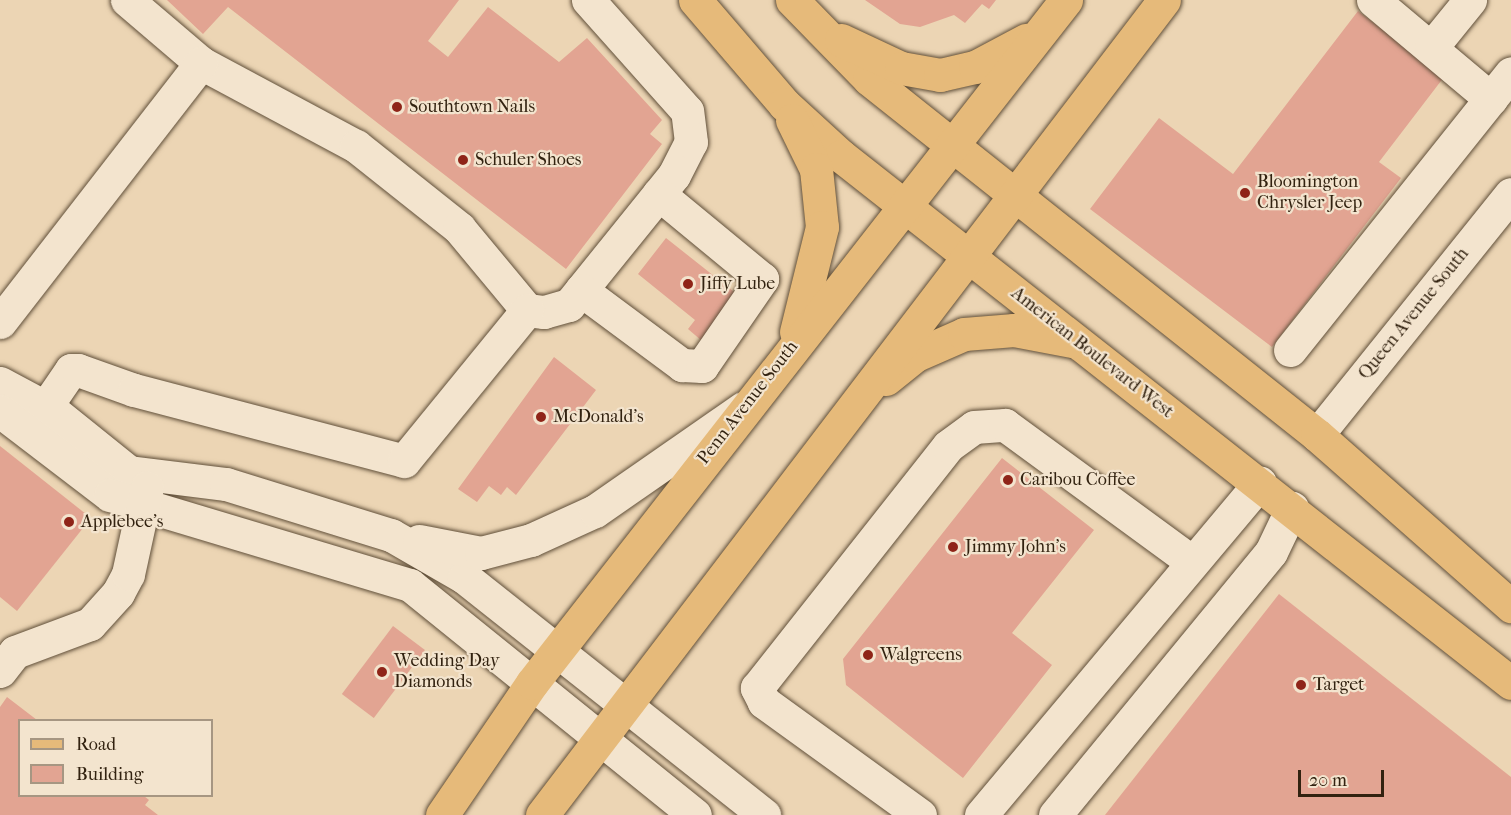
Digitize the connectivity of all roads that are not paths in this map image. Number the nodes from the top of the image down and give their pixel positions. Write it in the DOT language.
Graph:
graph roads {
  1 [pos="127,0"];
  2 [pos="588,0"];
  3 [pos="694,0"];
  4 [pos="792,0"];
  5 [pos="1066,0"];
  6 [pos="1164,0"];
  7 [pos="1373,0"];
  8 [pos="1470,0"];
  9 [pos="816,28"];
  10 [pos="1039,33"];
  11 [pos="1431,48"];
  12 [pos="201,63"];
  13 [pos="1511,73"];
  14 [pos="1491,99"];
  15 [pos="784,104"];
  16 [pos="950,143"];
  17 [pos="1013,192"];
  18 [pos="659,194"];
  19 [pos="1511,194"];
  20 [pos="902,205"];
  21 [pos="966,255"];
  22 [pos="581,290"];
  23 [pos="527,310"];
  24 [pos="0,322"];
  25 [pos="1079,343"];
  26 [pos="793,345"];
  27 [pos="1290,350"];
  28 [pos="0,383"];
  29 [pos="745,407"];
  30 [pos="45,408"];
  31 [pos="847,410"];
  32 [pos="0,411"];
  33 [pos="1317,435"];
  34 [pos="1260,483"];
  35 [pos="146,491"];
  36 [pos="1292,508"];
  37 [pos="391,535"];
  38 [pos="1192,562"];
  39 [pos="1511,606"];
  40 [pos="556,654"];
  41 [pos="0,671"];
  42 [pos="532,683"];
  43 [pos="1511,683"];
  44 [pos="624,706"];
  45 [pos="599,737"];
  46 [pos="442,815"];
  47 [pos="542,815"];
  48 [pos="695,815"];
  49 [pos="764,815"];
  50 [pos="920,815"];
  51 [pos="981,815"];
  52 [pos="1055,815"];
  1 -- 12 [label="street"];
  2 -- 18 [label="street"];
  3 -- 15 [label="main road, American Boulevard West"];
  4 -- 9 [label="main road"];
  5 -- 10 [label="main road, Penn Avenue South"];
  6 -- 17 [label="main road"];
  7 -- 11 [label="street"];
  8 -- 11 [label="street"];
  9 -- 10 [label="main road"];
  9 -- 16 [label="main road"];
  10 -- 16 [label="main road, Penn Avenue South"];
  11 -- 14 [label="street"];
  12 -- 23 [label="street"];
  12 -- 24 [label="street"];
  13 -- 14 [label="street"];
  14 -- 27 [label="street"];
  15 -- 20 [label="main road, American Boulevard West"];
  15 -- 26 [label="main road"];
  16 -- 17 [label="main road"];
  16 -- 20 [label="main road, Penn Avenue South"];
  17 -- 21 [label="main road"];
  17 -- 33 [label="main road"];
  18 -- 22 [label="street"];
  18 -- 22 [label="street"];
  19 -- 33 [label="street, Queen Avenue South"];
  20 -- 21 [label="main road, American Boulevard West"];
  20 -- 26 [label="main road, Penn Avenue South"];
  21 -- 25 [label="main road, American Boulevard West"];
  21 -- 31 [label="main road"];
  22 -- 23 [label="street"];
  23 -- 30 [label="street"];
  25 -- 31 [label="main road"];
  25 -- 34 [label="main road, American Boulevard West"];
  26 -- 29 [label="main road, Penn Avenue South"];
  28 -- 30 [label="street"];
  29 -- 37 [label="street"];
  29 -- 40 [label="main road, Penn Avenue South"];
  30 -- 35 [label="street"];
  31 -- 44 [label="main road"];
  32 -- 35 [label="street"];
  33 -- 39 [label="main road"];
  34 -- 36 [label="main road, American Boulevard West"];
  34 -- 38 [label="street"];
  35 -- 37 [label="street"];
  35 -- 41 [label="street"];
  35 -- 42 [label="street"];
  36 -- 43 [label="main road, American Boulevard West"];
  36 -- 52 [label="street"];
  37 -- 40 [label="street"];
  38 -- 50 [label="street"];
  38 -- 51 [label="street"];
  40 -- 42 [label="main road, Penn Avenue South"];
  40 -- 44 [label="street"];
  42 -- 45 [label="street"];
  42 -- 46 [label="main road, Penn Avenue South"];
  44 -- 45 [label="main road"];
  44 -- 49 [label="street"];
  45 -- 47 [label="main road"];
  45 -- 48 [label="street"];
}
